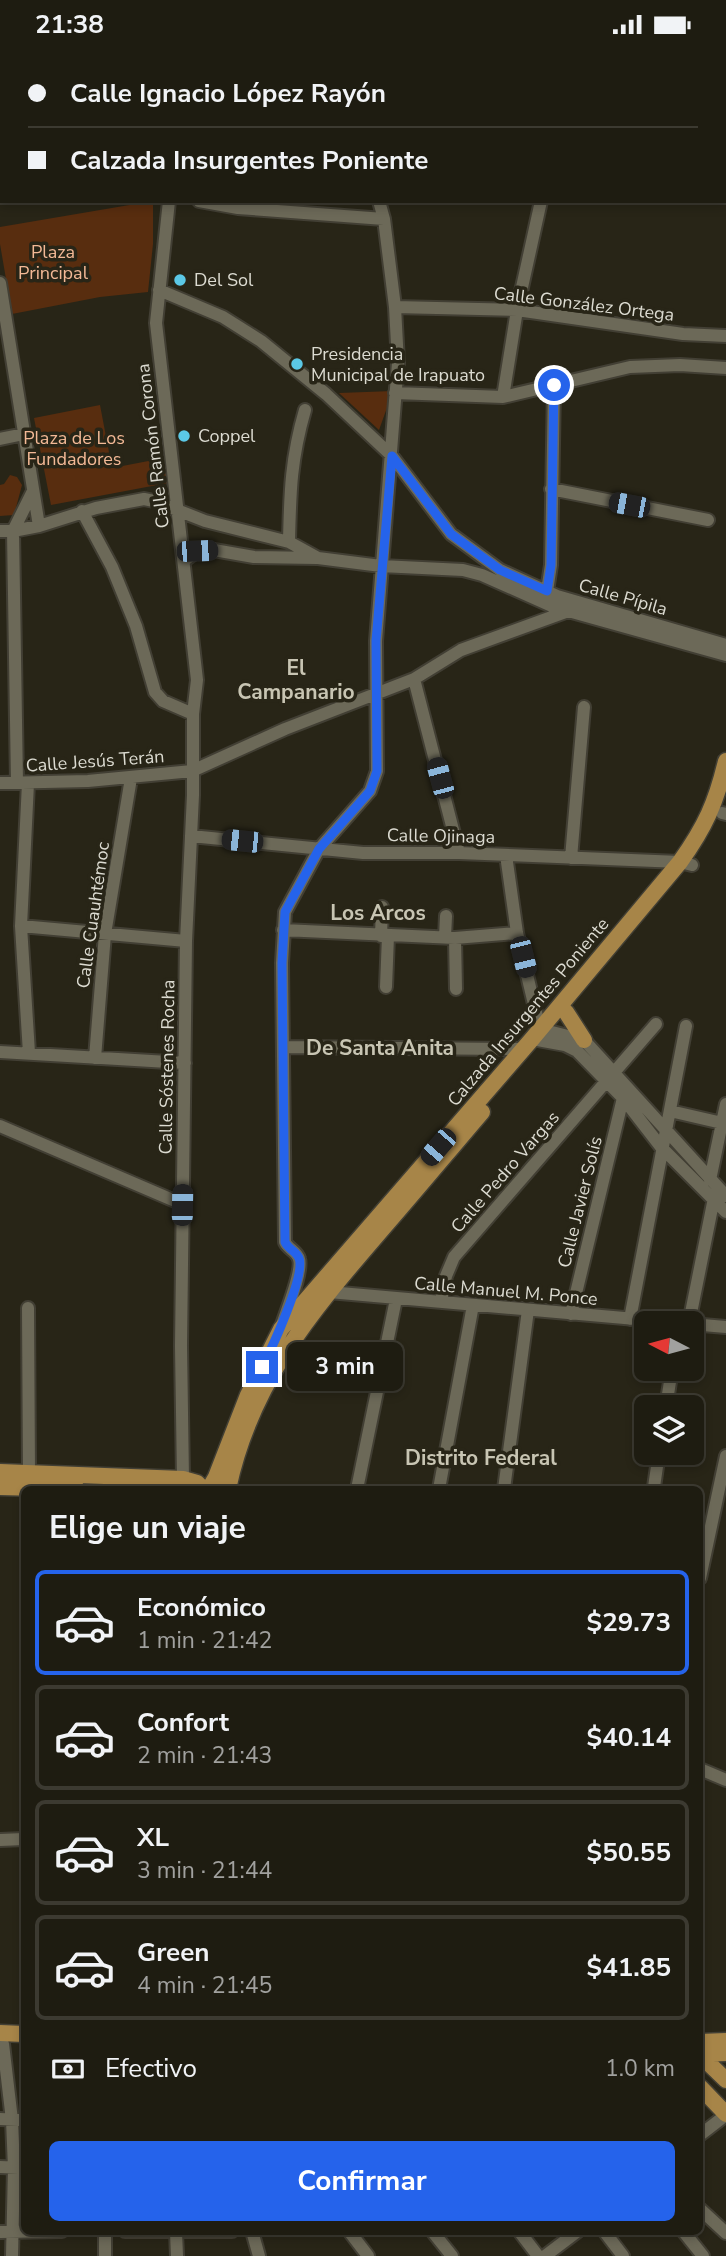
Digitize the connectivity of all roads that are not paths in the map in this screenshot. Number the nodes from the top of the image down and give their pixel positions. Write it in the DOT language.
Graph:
graph roads {
  1 [pos="169,203"];
  2 [pos="210,203"];
  3 [pos="380,203"];
  4 [pos="541,203"];
  5 [pos="384,219"];
  6 [pos="0,283"];
  7 [pos="159,290"];
  8 [pos="395,307"];
  9 [pos="517,310"];
  10 [pos="726,336"];
  11 [pos="726,368"];
  12 [pos="554,385"];
  13 [pos="395,393"];
  14 [pos="503,397"];
  15 [pos="305,410"];
  16 [pos="395,421"];
  17 [pos="24,434"];
  18 [pos="373,437"];
  19 [pos="0,439"];
  20 [pos="392,456"];
  21 [pos="551,489"];
  22 [pos="33,491"];
  23 [pos="176,509"];
  24 [pos="82,511"];
  25 [pos="708,520"];
  26 [pos="39,526"];
  27 [pos="6,531"];
  28 [pos="289,542"];
  29 [pos="468,547"];
  30 [pos="318,558"];
  31 [pos="185,560"];
  32 [pos="381,566"];
  33 [pos="463,570"];
  34 [pos="547,591"];
  35 [pos="584,604"];
  36 [pos="569,611"];
  37 [pos="726,645"];
  38 [pos="726,655"];
  39 [pos="414,679"];
  40 [pos="377,695"];
  41 [pos="584,707"];
  42 [pos="193,714"];
  43 [pos="726,761"];
  44 [pos="192,771"];
  45 [pos="131,778"];
  46 [pos="0,783"];
  47 [pos="22,783"];
  48 [pos="725,809"];
  49 [pos="191,835"];
  50 [pos="319,849"];
  51 [pos="459,853"];
  52 [pos="506,855"];
  53 [pos="571,858"];
  54 [pos="686,863"];
  55 [pos="382,907"];
  56 [pos="446,916"];
  57 [pos="21,926"];
  58 [pos="283,930"];
  59 [pos="517,933"];
  60 [pos="105,935"];
  61 [pos="384,936"];
  62 [pos="450,938"];
  63 [pos="186,941"];
  64 [pos="386,987"];
  65 [pos="456,989"];
  66 [pos="566,1012"];
  67 [pos="656,1024"];
  68 [pos="686,1026"];
  69 [pos="538,1038"];
  70 [pos="584,1040"];
  71 [pos="283,1047"];
  72 [pos="0,1052"];
  73 [pos="29,1053"];
  74 [pos="94,1058"];
  75 [pos="185,1063"];
  76 [pos="609,1077"];
  77 [pos="623,1098"];
  78 [pos="726,1104"];
  79 [pos="670,1111"];
  80 [pos="724,1124"];
  81 [pos="0,1126"];
  82 [pos="665,1129"];
  83 [pos="662,1147"];
  84 [pos="710,1180"];
  85 [pos="720,1197"];
  86 [pos="182,1205"];
  87 [pos="726,1212"];
  88 [pos="329,1292"];
  89 [pos="396,1299"];
  90 [pos="441,1302"];
  91 [pos="473,1305"];
  92 [pos="28,1308"];
  93 [pos="528,1310"];
  94 [pos="693,1311"];
  95 [pos="571,1314"];
  96 [pos="630,1319"];
  97 [pos="634,1319"];
  98 [pos="704,1325"];
  99 [pos="726,1327"];
  100 [pos="281,1329"];
  101 [pos="257,1389"];
  102 [pos="726,1456"];
  103 [pos="657,1465"];
  104 [pos="0,1472"];
  105 [pos="29,1474"];
  106 [pos="181,1484"];
  107 [pos="200,1486"];
  108 [pos="211,1486"];
  109 [pos="229,1486"];
  110 [pos="357,1486"];
  111 [pos="440,1486"];
  112 [pos="504,1486"];
  113 [pos="654,1486"];
  114 [pos="0,1487"];
  115 [pos="21,1488"];
  116 [pos="720,1517"];
  117 [pos="703,1569"];
  118 [pos="703,1770"];
  119 [pos="726,1780"];
  120 [pos="21,1839"];
  121 [pos="0,1840"];
  122 [pos="21,2034"];
  123 [pos="1,2037"];
  124 [pos="726,2041"];
  125 [pos="703,2042"];
  126 [pos="21,2043"];
  127 [pos="726,2053"];
  128 [pos="703,2055"];
  129 [pos="703,2058"];
  130 [pos="726,2080"];
  131 [pos="703,2090"];
  132 [pos="726,2114"];
  133 [pos="12,2119"];
  134 [pos="703,2133"];
  135 [pos="0,2167"];
  136 [pos="19,2168"];
  137 [pos="703,2212"];
  138 [pos="6,2232"];
  139 [pos="726,2233"];
  140 [pos="105,2235"];
  141 [pos="176,2235"];
  142 [pos="253,2235"];
  143 [pos="352,2235"];
  144 [pos="435,2235"];
  145 [pos="522,2235"];
  146 [pos="573,2235"];
  147 [pos="607,2235"];
  148 [pos="686,2235"];
  149 [pos="12,2256"];
  150 [pos="105,2256"];
  151 [pos="177,2256"];
  152 [pos="259,2256"];
  153 [pos="368,2256"];
  154 [pos="452,2256"];
  155 [pos="538,2256"];
  156 [pos="545,2256"];
  157 [pos="623,2256"];
  158 [pos="703,2256"];
  1 -- 7 [label="street, Calle Ramón Corona"];
  2 -- 5 [label="street"];
  3 -- 5 [label="street"];
  4 -- 9 [label="street"];
  5 -- 8 [label="street"];
  6 -- 17 [label="street"];
  7 -- 18 [label="street, Calle Pípila"];
  7 -- 23 [label="street, Calle Ramón Corona"];
  8 -- 9 [label="street, Calle González Ortega"];
  8 -- 13 [label="street"];
  9 -- 10 [label="street, Calle González Ortega"];
  9 -- 14 [label="street"];
  11 -- 12 [label="street"];
  12 -- 14 [label="street"];
  12 -- 21 [label="street"];
  13 -- 14 [label="street"];
  13 -- 16 [label="street"];
  15 -- 28 [label="street"];
  16 -- 18 [label="street"];
  16 -- 20 [label="street"];
  17 -- 19 [label="street"];
  17 -- 22 [label="street"];
  18 -- 20 [label="street, Calle Pípila"];
  20 -- 29 [label="street, Calle Pípila"];
  20 -- 32 [label="street"];
  21 -- 25 [label="street"];
  21 -- 34 [label="street"];
  22 -- 26 [label="street"];
  22 -- 27 [label="street"];
  23 -- 24 [label="street"];
  23 -- 28 [label="street"];
  23 -- 31 [label="street, Calle Ramón Corona"];
  24 -- 26 [label="street"];
  24 -- 42 [label="street"];
  26 -- 27 [label="street"];
  27 -- 47 [label="street"];
  28 -- 30 [label="street"];
  29 -- 33 [label="street"];
  29 -- 34 [label="street, Calle Pípila"];
  30 -- 31 [label="street, Calle Pípila"];
  30 -- 32 [label="street, Calle Pípila"];
  31 -- 42 [label="street, Calle Ramón Corona"];
  32 -- 33 [label="street, Calle Pípila"];
  32 -- 40 [label="street"];
  33 -- 36 [label="street, Calle Pípila"];
  34 -- 35 [label="street, Calle Pípila"];
  35 -- 36 [label="street, Calle Jesús Terán"];
  35 -- 37 [label="street, Calle Pípila"];
  36 -- 38 [label="street, Calle Pípila"];
  36 -- 39 [label="street, Calle Jesús Terán"];
  39 -- 40 [label="street, Calle Jesús Terán"];
  39 -- 51 [label="street"];
  40 -- 44 [label="street, Calle Jesús Terán"];
  40 -- 50 [label="street"];
  41 -- 53 [label="street"];
  42 -- 44 [label="street, Calle Ramón Corona"];
  43 -- 54 [label="main road, Calzada Insurgentes Poniente"];
  44 -- 45 [label="street, Calle Jesús Terán"];
  44 -- 49 [label="street, Calle Sóstenes Rocha"];
  45 -- 47 [label="street, Calle Jesús Terán"];
  45 -- 60 [label="street, Calle Cuauhtémoc"];
  46 -- 47 [label="street, Calle Jesús Terán"];
  47 -- 57 [label="street"];
  48 -- 54 [label="main road, Calzada Insurgentes Poniente"];
  49 -- 50 [label="street, Calle Ojinaga"];
  49 -- 63 [label="street, Calle Sóstenes Rocha"];
  50 -- 51 [label="street, Calle Ojinaga"];
  50 -- 58 [label="street"];
  51 -- 52 [label="street, Calle Ojinaga"];
  52 -- 53 [label="street, Calle Ojinaga"];
  52 -- 59 [label="street"];
  53 -- 54 [label="street, Calle Ojinaga"];
  54 -- 66 [label="main road, Calzada Insurgentes Poniente"];
  54 -- 69 [label="main road, Calzada Insurgentes Poniente"];
  55 -- 61 [label="street"];
  56 -- 62 [label="street"];
  57 -- 60 [label="street"];
  57 -- 73 [label="street"];
  58 -- 61 [label="street"];
  58 -- 71 [label="street"];
  59 -- 62 [label="street"];
  59 -- 69 [label="street"];
  60 -- 63 [label="street"];
  60 -- 74 [label="street, Calle Cuauhtémoc"];
  61 -- 62 [label="street"];
  61 -- 64 [label="street"];
  62 -- 65 [label="street"];
  63 -- 75 [label="street, Calle Sóstenes Rocha"];
  66 -- 69 [label="main road, Calzada Insurgentes Poniente"];
  66 -- 70 [label="main road"];
  67 -- 76 [label="street, Calle Pedro Vargas"];
  68 -- 79 [label="street"];
  69 -- 70 [label="street"];
  69 -- 71 [label="street"];
  69 -- 76 [label="street"];
  69 -- 88 [label="main road, Calzada Insurgentes Poniente"];
  69 -- 100 [label="main road, Calzada Insurgentes Poniente"];
  70 -- 76 [label="street"];
  71 -- 100 [label="street"];
  72 -- 73 [label="street"];
  73 -- 74 [label="street"];
  74 -- 75 [label="street"];
  75 -- 86 [label="street, Calle Sóstenes Rocha"];
  76 -- 77 [label="street"];
  76 -- 82 [label="street"];
  76 -- 90 [label="street, Calle Pedro Vargas"];
  77 -- 83 [label="street"];
  77 -- 95 [label="street, Calle Javier Solís"];
  78 -- 80 [label="street"];
  79 -- 80 [label="street"];
  79 -- 82 [label="street"];
  80 -- 84 [label="street"];
  81 -- 86 [label="street"];
  82 -- 83 [label="street"];
  82 -- 84 [label="street"];
  83 -- 85 [label="street"];
  83 -- 96 [label="street"];
  84 -- 85 [label="street"];
  85 -- 87 [label="street"];
  85 -- 94 [label="street"];
  86 -- 106 [label="street, Calle Sóstenes Rocha"];
  88 -- 89 [label="street, Calle Manuel M. Ponce"];
  88 -- 101 [label="main road, Calzada Insurgentes Poniente"];
  89 -- 90 [label="street, Calle Manuel M. Ponce"];
  89 -- 110 [label="street"];
  90 -- 91 [label="street, Calle Manuel M. Ponce"];
  91 -- 93 [label="street, Calle Manuel M. Ponce"];
  91 -- 111 [label="street"];
  92 -- 105 [label="street"];
  93 -- 95 [label="street, Calle Manuel M. Ponce"];
  93 -- 112 [label="street"];
  95 -- 96 [label="street, Calle Manuel M. Ponce"];
  96 -- 97 [label="street, Calle Manuel M. Ponce"];
  98 -- 99 [label="street"];
  100 -- 101 [label="main road, Calzada Insurgentes Poniente"];
  101 -- 108 [label="main road, Calzada Insurgentes Poniente"];
  101 -- 109 [label="main road, Calzada Insurgentes Poniente"];
  102 -- 116 [label="street"];
  103 -- 113 [label="street"];
  104 -- 105 [label="main road"];
  105 -- 106 [label="main road"];
  106 -- 107 [label="main road"];
  114 -- 115 [label="main road"];
  116 -- 117 [label="street"];
  118 -- 119 [label="street"];
  120 -- 121 [label="street"];
  122 -- 123 [label="main road"];
  123 -- 126 [label="main road"];
  123 -- 133 [label="street"];
  124 -- 125 [label="main road"];
  127 -- 128 [label="main road"];
  129 -- 130 [label="main road"];
  131 -- 132 [label="main road"];
  132 -- 134 [label="street"];
  133 -- 136 [label="street"];
  135 -- 136 [label="street"];
  136 -- 138 [label="street"];
  137 -- 139 [label="street"];
  138 -- 149 [label="street"];
  140 -- 150 [label="street"];
  141 -- 151 [label="street"];
  142 -- 152 [label="street"];
  143 -- 153 [label="street"];
  144 -- 154 [label="street"];
  145 -- 155 [label="street"];
  146 -- 156 [label="street"];
  147 -- 157 [label="street"];
  148 -- 158 [label="street"];
}
